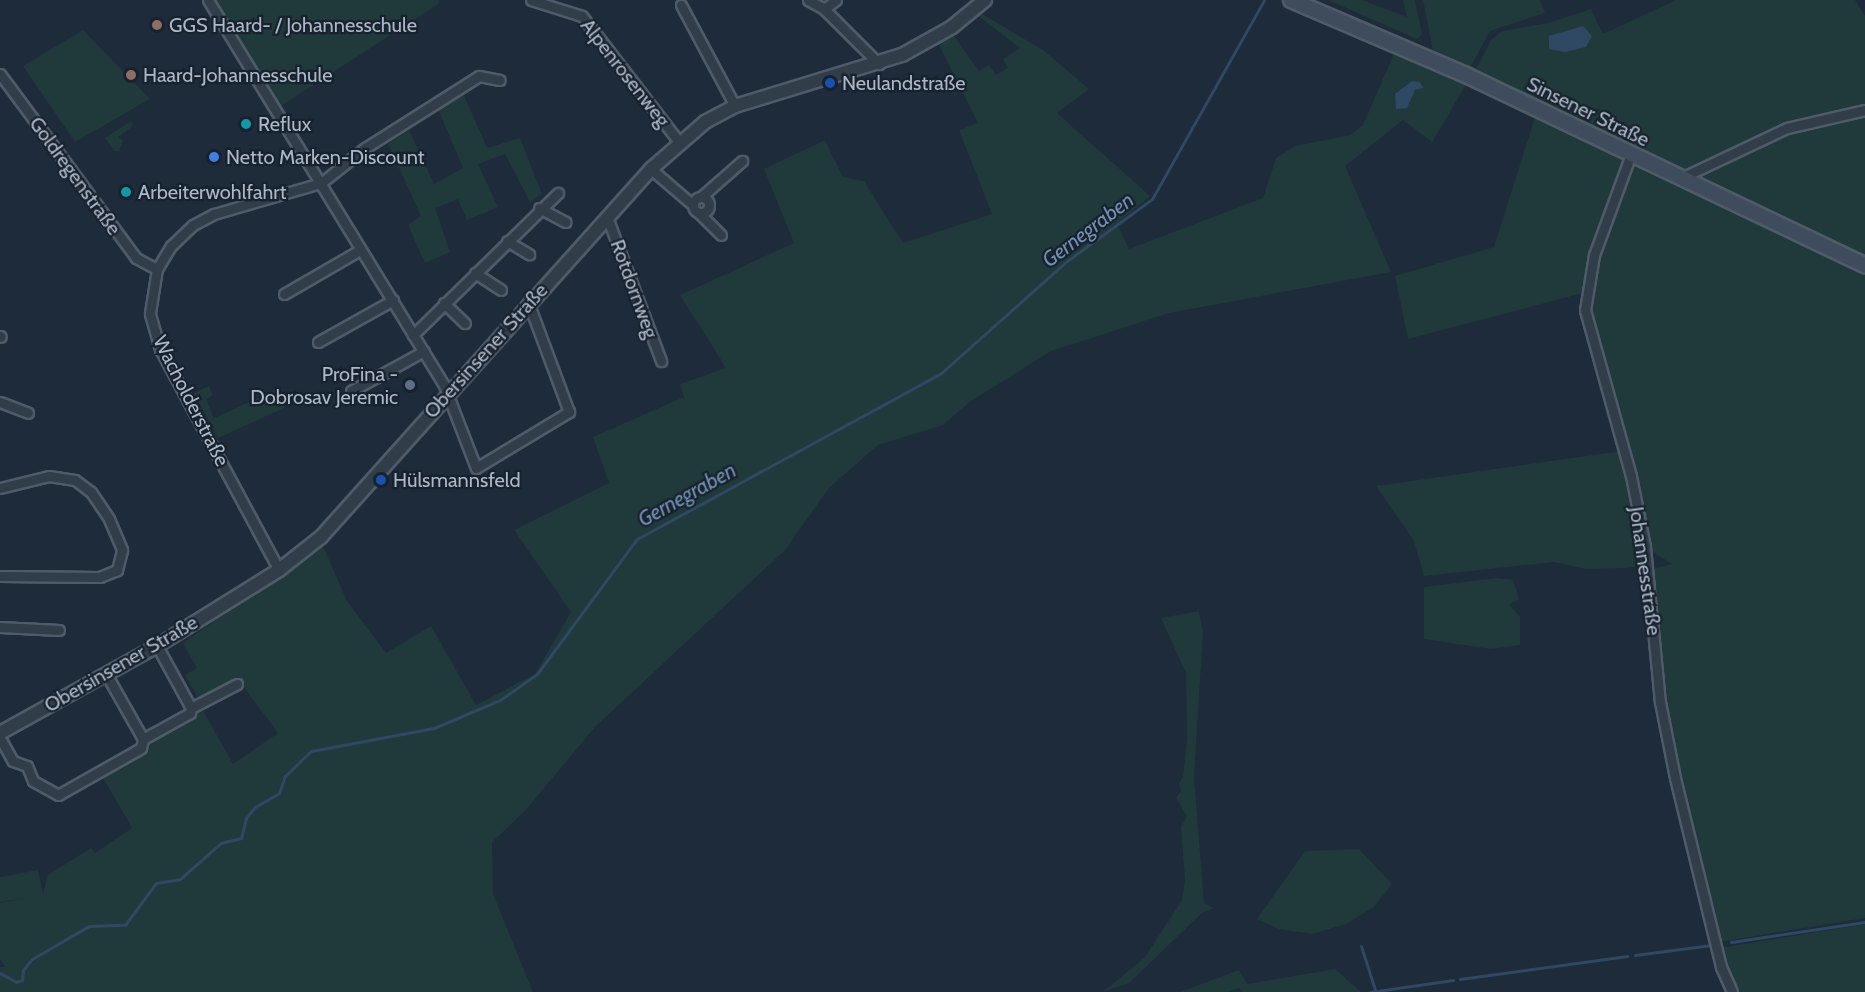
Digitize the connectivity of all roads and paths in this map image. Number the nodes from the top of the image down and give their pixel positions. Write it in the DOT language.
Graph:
graph roads {
  1 [pos="208,0"];
  2 [pos="531,0"];
  3 [pos="808,0"];
  4 [pos="836,0"];
  5 [pos="985,0"];
  6 [pos="1291,0"];
  7 [pos="681,4"];
  8 [pos="824,9"];
  9 [pos="879,64"];
  10 [pos="0,74"];
  11 [pos="500,80"];
  12 [pos="735,106"];
  13 [pos="1865,111"];
  14 [pos="679,142"];
  15 [pos="1630,154"];
  16 [pos="742,161"];
  17 [pos="651,169"];
  18 [pos="1681,178"];
  19 [pos="321,183"];
  20 [pos="558,193"];
  21 [pos="701,197"];
  22 [pos="540,207"];
  23 [pos="696,209"];
  24 [pos="607,217"];
  25 [pos="565,222"];
  26 [pos="721,235"];
  27 [pos="507,241"];
  28 [pos="360,250"];
  29 [pos="529,254"];
  30 [pos="1865,265"];
  31 [pos="157,269"];
  32 [pos="475,273"];
  33 [pos="501,290"];
  34 [pos="284,294"];
  35 [pos="393,300"];
  36 [pos="528,302"];
  37 [pos="444,303"];
  38 [pos="465,323"];
  39 [pos="413,335"];
  40 [pos="318,342"];
  41 [pos="424,351"];
  42 [pos="661,361"];
  43 [pos="351,391"];
  44 [pos="448,393"];
  45 [pos="0,402"];
  46 [pos="28,413"];
  47 [pos="0,488"];
  48 [pos="279,570"];
  49 [pos="0,576"];
  50 [pos="0,627"];
  51 [pos="59,630"];
  52 [pos="157,646"];
  53 [pos="106,674"];
  54 [pos="237,684"];
  55 [pos="191,708"];
  56 [pos="0,733"];
  57 [pos="0,738"];
  58 [pos="143,740"];
  59 [pos="1732,992"];
  1 -- 19 [label="street"];
  2 -- 14 [label="street, Alpenrosenweg"];
  3 -- 8 [label="street"];
  4 -- 8 [label="street"];
  5 -- 9 [label="street, Obersinsener Straße"];
  6 -- 15 [label="main road, Sinsener Straße"];
  7 -- 12 [label="street"];
  8 -- 9 [label="street"];
  9 -- 12 [label="street, Obersinsener Straße"];
  10 -- 31 [label="street, Goldregenstraße"];
  11 -- 19 [label="street"];
  12 -- 14 [label="street, Obersinsener Straße"];
  13 -- 18 [label="street"];
  14 -- 17 [label="street, Obersinsener Straße"];
  15 -- 18 [label="main road, Sinsener Straße"];
  15 -- 59 [label="street, Johannesstraße"];
  16 -- 21 [label="street"];
  17 -- 23 [label="street"];
  17 -- 24 [label="street, Obersinsener Straße"];
  18 -- 30 [label="main road, Sinsener Straße"];
  19 -- 28 [label="street"];
  19 -- 31 [label="street, Wacholderstraße"];
  20 -- 22 [label="street"];
  21 -- 23 [label="street"];
  21 -- 23 [label="street"];
  22 -- 25 [label="street"];
  22 -- 27 [label="street"];
  23 -- 26 [label="street"];
  24 -- 36 [label="street, Obersinsener Straße"];
  24 -- 42 [label="street, Rotdornweg"];
  27 -- 29 [label="street"];
  27 -- 32 [label="street"];
  28 -- 34 [label="street"];
  28 -- 35 [label="street"];
  31 -- 48 [label="street, Wacholderstraße"];
  32 -- 33 [label="street"];
  32 -- 37 [label="street"];
  35 -- 39 [label="street"];
  35 -- 40 [label="street"];
  36 -- 44 [label="street, Obersinsener Straße"];
  36 -- 44 [label="street"];
  37 -- 38 [label="street"];
  37 -- 39 [label="street"];
  39 -- 41 [label="street"];
  41 -- 43 [label="street"];
  41 -- 44 [label="street"];
  44 -- 48 [label="street, Obersinsener Straße"];
  45 -- 46 [label="street"];
  47 -- 49 [label="street"];
  48 -- 52 [label="street, Obersinsener Straße"];
  50 -- 51 [label="street"];
  52 -- 53 [label="street, Obersinsener Straße"];
  52 -- 55 [label="street"];
  53 -- 56 [label="street, Obersinsener Straße"];
  53 -- 58 [label="street"];
  54 -- 55 [label="street"];
  55 -- 58 [label="street"];
  57 -- 58 [label="street"];
}
